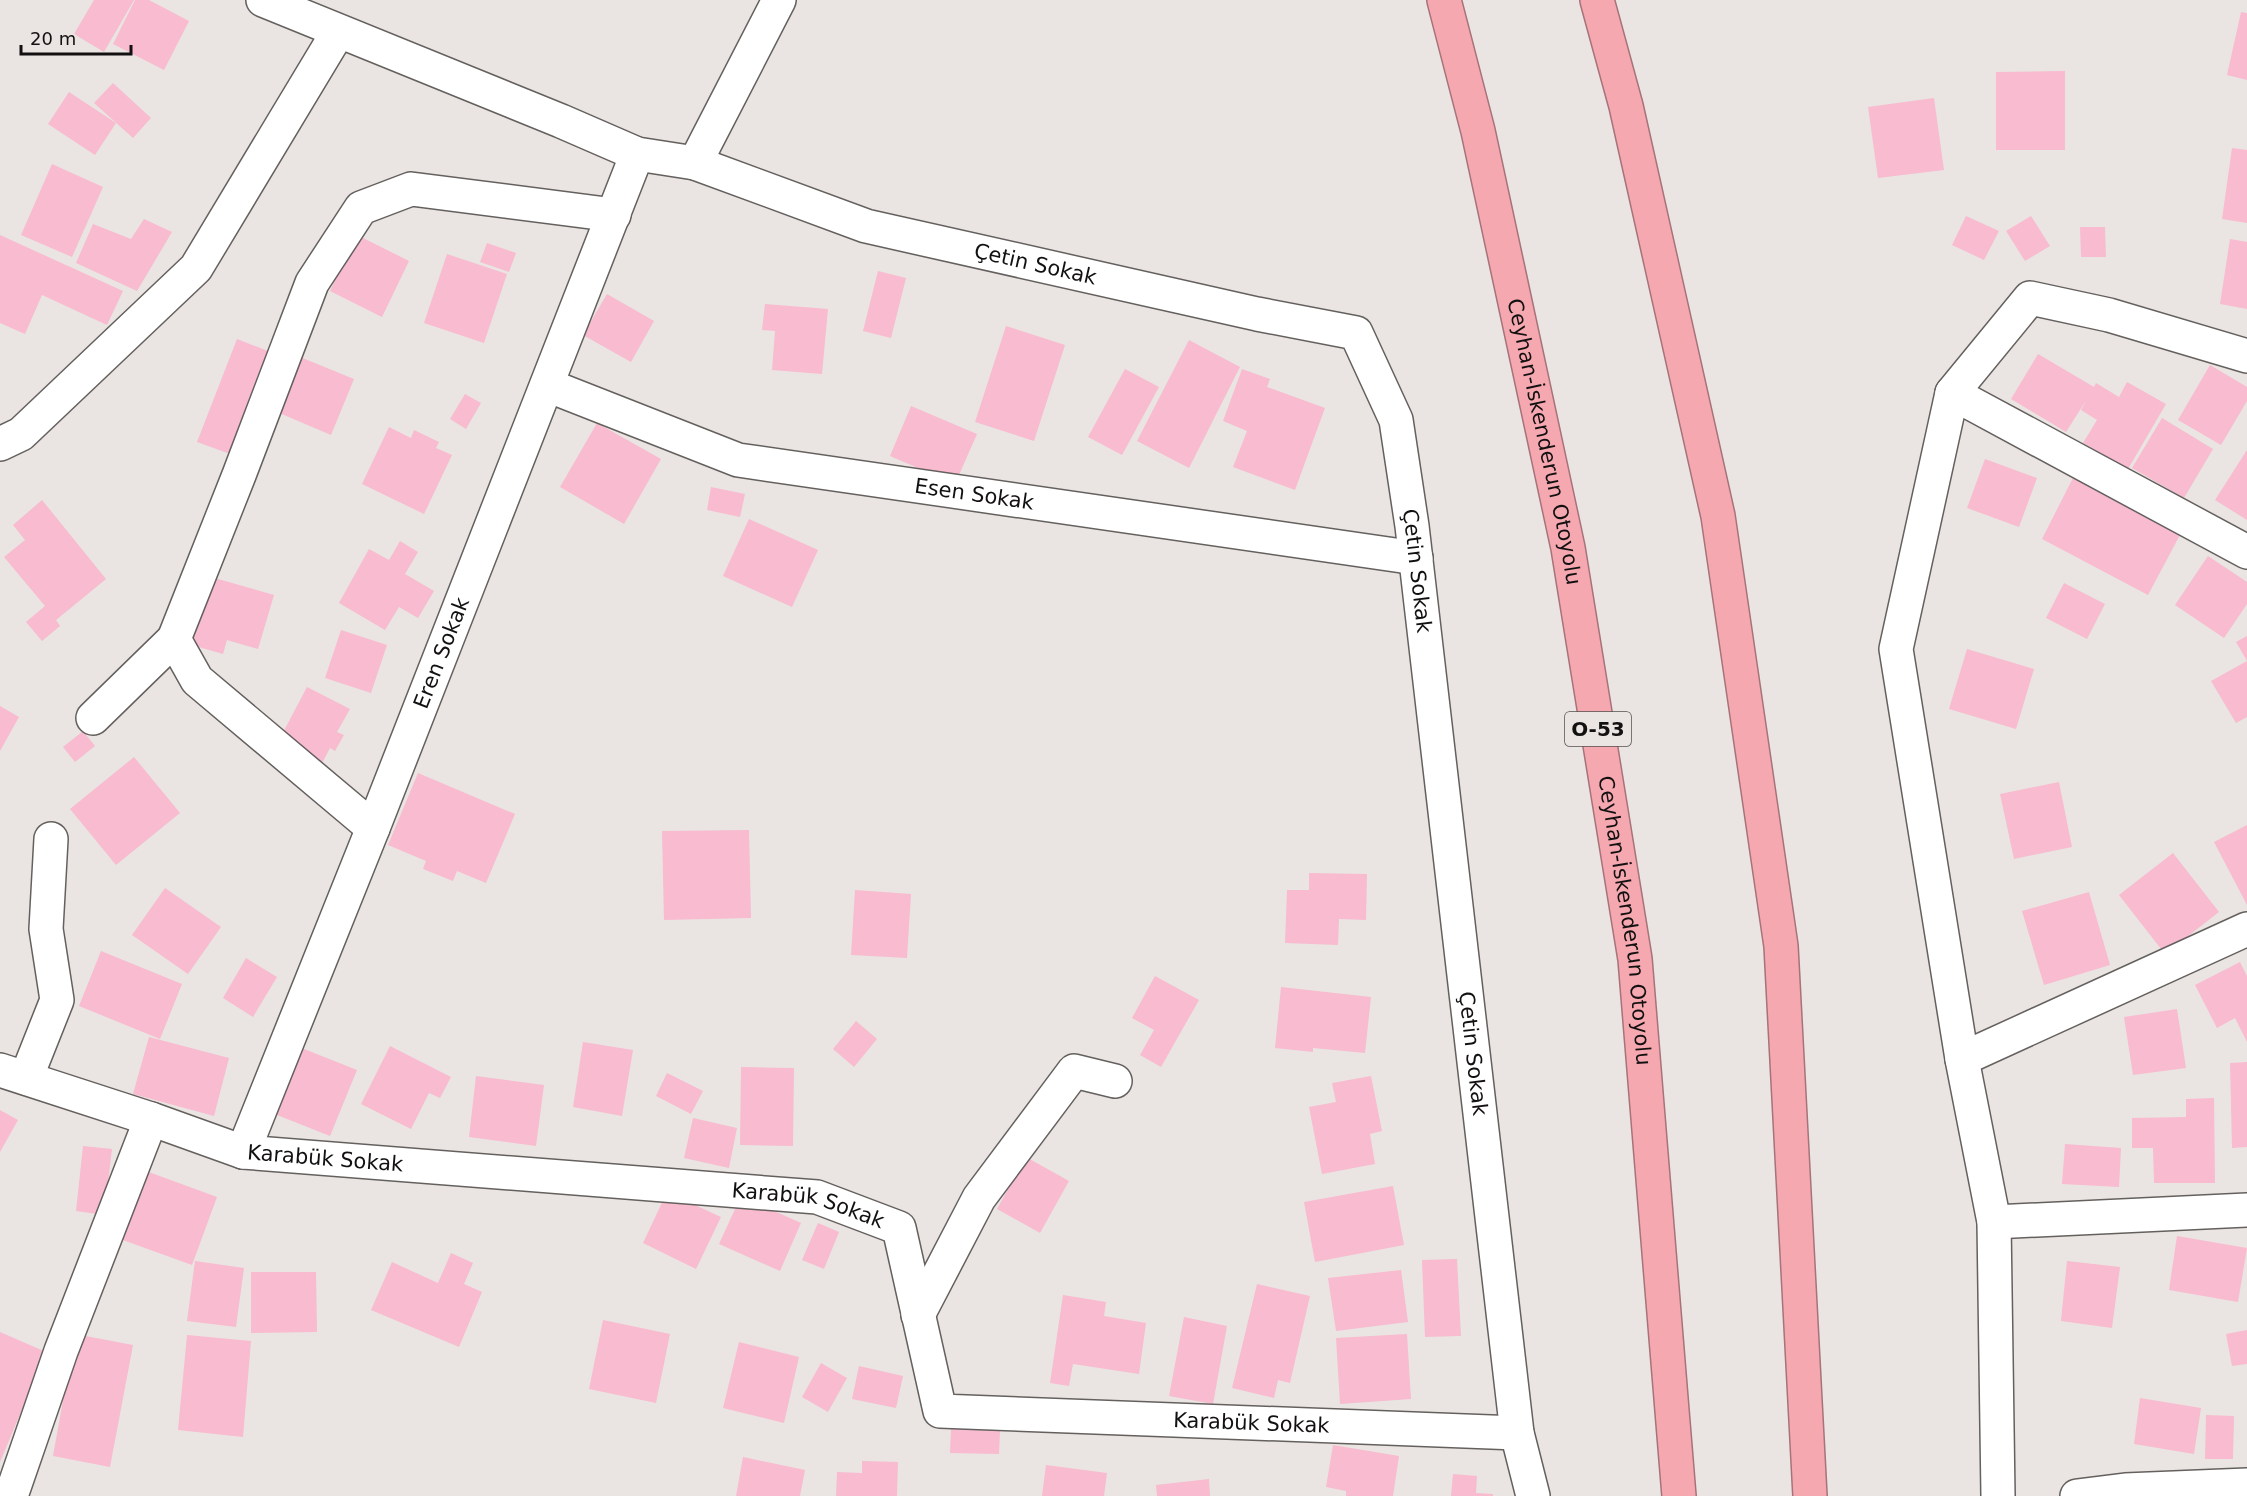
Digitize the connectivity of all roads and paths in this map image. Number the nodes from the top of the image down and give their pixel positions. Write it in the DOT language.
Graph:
graph roads {
  1 [pos="263,0"];
  2 [pos="778,0"];
  3 [pos="1444,0"];
  4 [pos="1597,0"];
  5 [pos="338,32"];
  6 [pos="637,154"];
  7 [pos="695,163"];
  8 [pos="614,214"];
  9 [pos="2247,356"];
  10 [pos="547,385"];
  11 [pos="1952,393"];
  12 [pos="0,444"];
  13 [pos="2247,552"];
  14 [pos="1416,558"];
  15 [pos="174,639"];
  16 [pos="93,718"];
  17 [pos="373,828"];
  18 [pos="51,839"];
  19 [pos="2247,928"];
  20 [pos="1962,1059"];
  21 [pos="13,1074"];
  22 [pos="1114,1081"];
  23 [pos="151,1119"];
  24 [pos="243,1152"];
  25 [pos="2247,1210"];
  26 [pos="1994,1222"];
  27 [pos="918,1315"];
  28 [pos="1517,1433"];
  29 [pos="1678,1483"];
  30 [pos="2247,1485"];
  31 [pos="2125,1493"];
  32 [pos="11,1496"];
  33 [pos="1533,1496"];
  34 [pos="1810,1496"];
  35 [pos="1998,1496"];
  36 [pos="2077,1496"];
  1 -- 5 [label="street"];
  2 -- 7 [label="street"];
  3 -- 29 [label="highway, Ceyhan-İskenderun Otoyolu / O-53"];
  4 -- 34 [label="highway"];
  5 -- 6 [label="street"];
  5 -- 12 [label="street"];
  6 -- 7 [label="street"];
  6 -- 8 [label="street, Eren Sokak"];
  7 -- 14 [label="street, Çetin Sokak"];
  8 -- 10 [label="street, Eren Sokak"];
  8 -- 15 [label="street"];
  9 -- 11 [label="street"];
  10 -- 14 [label="street, Esen Sokak"];
  10 -- 17 [label="street, Eren Sokak"];
  11 -- 13 [label="street"];
  11 -- 20 [label="street"];
  14 -- 28 [label="street, Çetin Sokak"];
  15 -- 16 [label="street"];
  15 -- 17 [label="street"];
  17 -- 24 [label="street, Eren Sokak"];
  18 -- 21 [label="street"];
  19 -- 20 [label="street"];
  20 -- 26 [label="street"];
  21 -- 23 [label="street, Karabük Sokak"];
  22 -- 27 [label="street"];
  23 -- 24 [label="street, Karabük Sokak"];
  23 -- 32 [label="street"];
  24 -- 27 [label="street, Karabük Sokak"];
  25 -- 26 [label="street"];
  26 -- 35 [label="street"];
  27 -- 28 [label="street, Karabük Sokak"];
  28 -- 33 [label="street, Çetin Sokak"];
  30 -- 31 [label="street"];
  31 -- 36 [label="street"];
}
